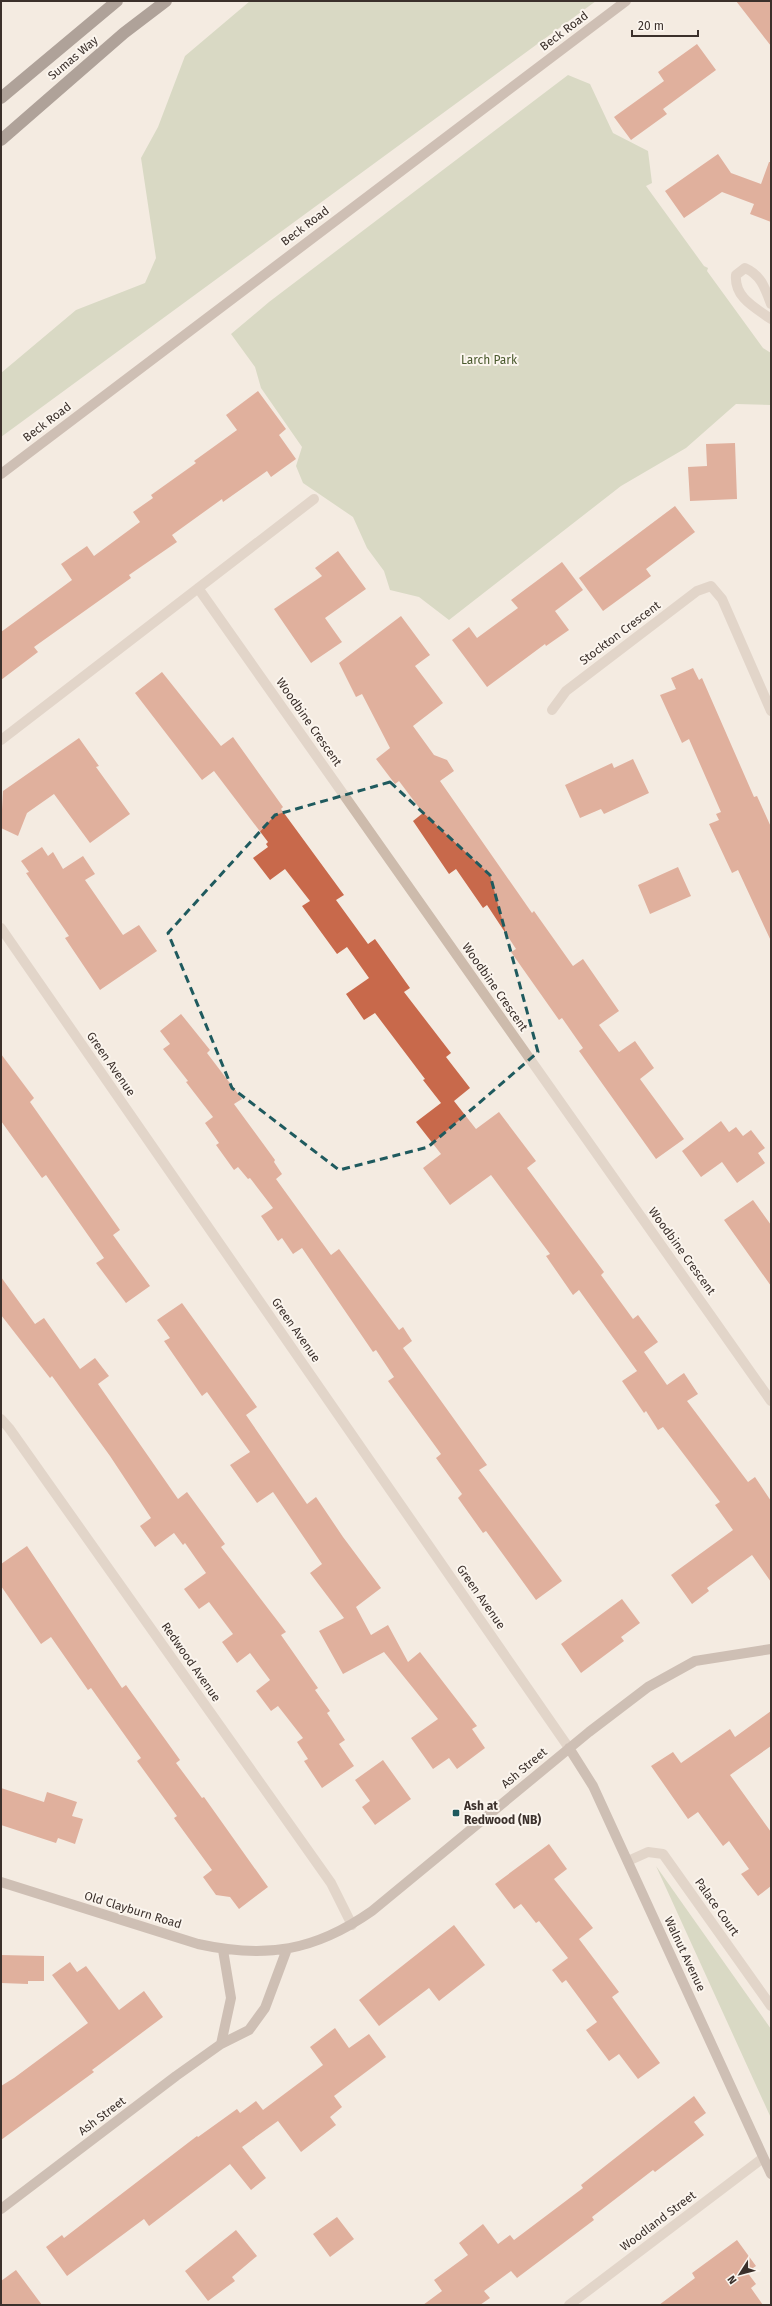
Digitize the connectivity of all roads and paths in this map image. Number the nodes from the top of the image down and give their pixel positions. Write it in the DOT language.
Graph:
graph roads {
  1 [pos="117,1"];
  2 [pos="166,1"];
  3 [pos="626,1"];
  4 [pos="1,98"];
  5 [pos="1,140"];
  6 [pos="771,304"];
  7 [pos="771,319"];
  8 [pos="1,474"];
  9 [pos="314,499"];
  10 [pos="198,588"];
  11 [pos="552,710"];
  12 [pos="771,710"];
  13 [pos="1,740"];
  14 [pos="1,928"];
  15 [pos="771,1401"];
  16 [pos="1,1420"];
  17 [pos="771,1649"];
  18 [pos="569,1748"];
  19 [pos="628,1861"];
  20 [pos="1,1882"];
  21 [pos="352,1925"];
  22 [pos="288,1949"];
  23 [pos="223,1950"];
  24 [pos="259,1952"];
  25 [pos="771,2006"];
  26 [pos="221,2044"];
  27 [pos="763,2158"];
  28 [pos="771,2174"];
  29 [pos="1,2209"];
  30 [pos="569,2305"];
  1 -- 4 [label="highway, Sumas Way"];
  2 -- 5 [label="highway, Sumas Way"];
  3 -- 8 [label="street, Beck Road"];
  6 -- 7 [label="street"];
  9 -- 10 [label="street"];
  10 -- 13 [label="street"];
  10 -- 15 [label="street, Woodbine Crescent"];
  11 -- 12 [label="street, Stockton Crescent"];
  14 -- 18 [label="street, Green Avenue"];
  16 -- 21 [label="street, Redwood Avenue"];
  17 -- 18 [label="street, Ash Street"];
  18 -- 19 [label="street, Walnut Avenue"];
  18 -- 21 [label="street, Ash Street"];
  19 -- 25 [label="street, Palace Court"];
  19 -- 27 [label="street, Walnut Avenue"];
  20 -- 23 [label="street, Old Clayburn Road"];
  21 -- 22 [label="street, Ash Street"];
  22 -- 24 [label="street, Ash Street"];
  22 -- 26 [label="street, Ash Street"];
  23 -- 24 [label="street, Old Clayburn Road"];
  23 -- 26 [label="street"];
  26 -- 29 [label="street, Ash Street"];
  27 -- 28 [label="street, Walnut Avenue"];
  27 -- 30 [label="street, Woodland Street"];
}
